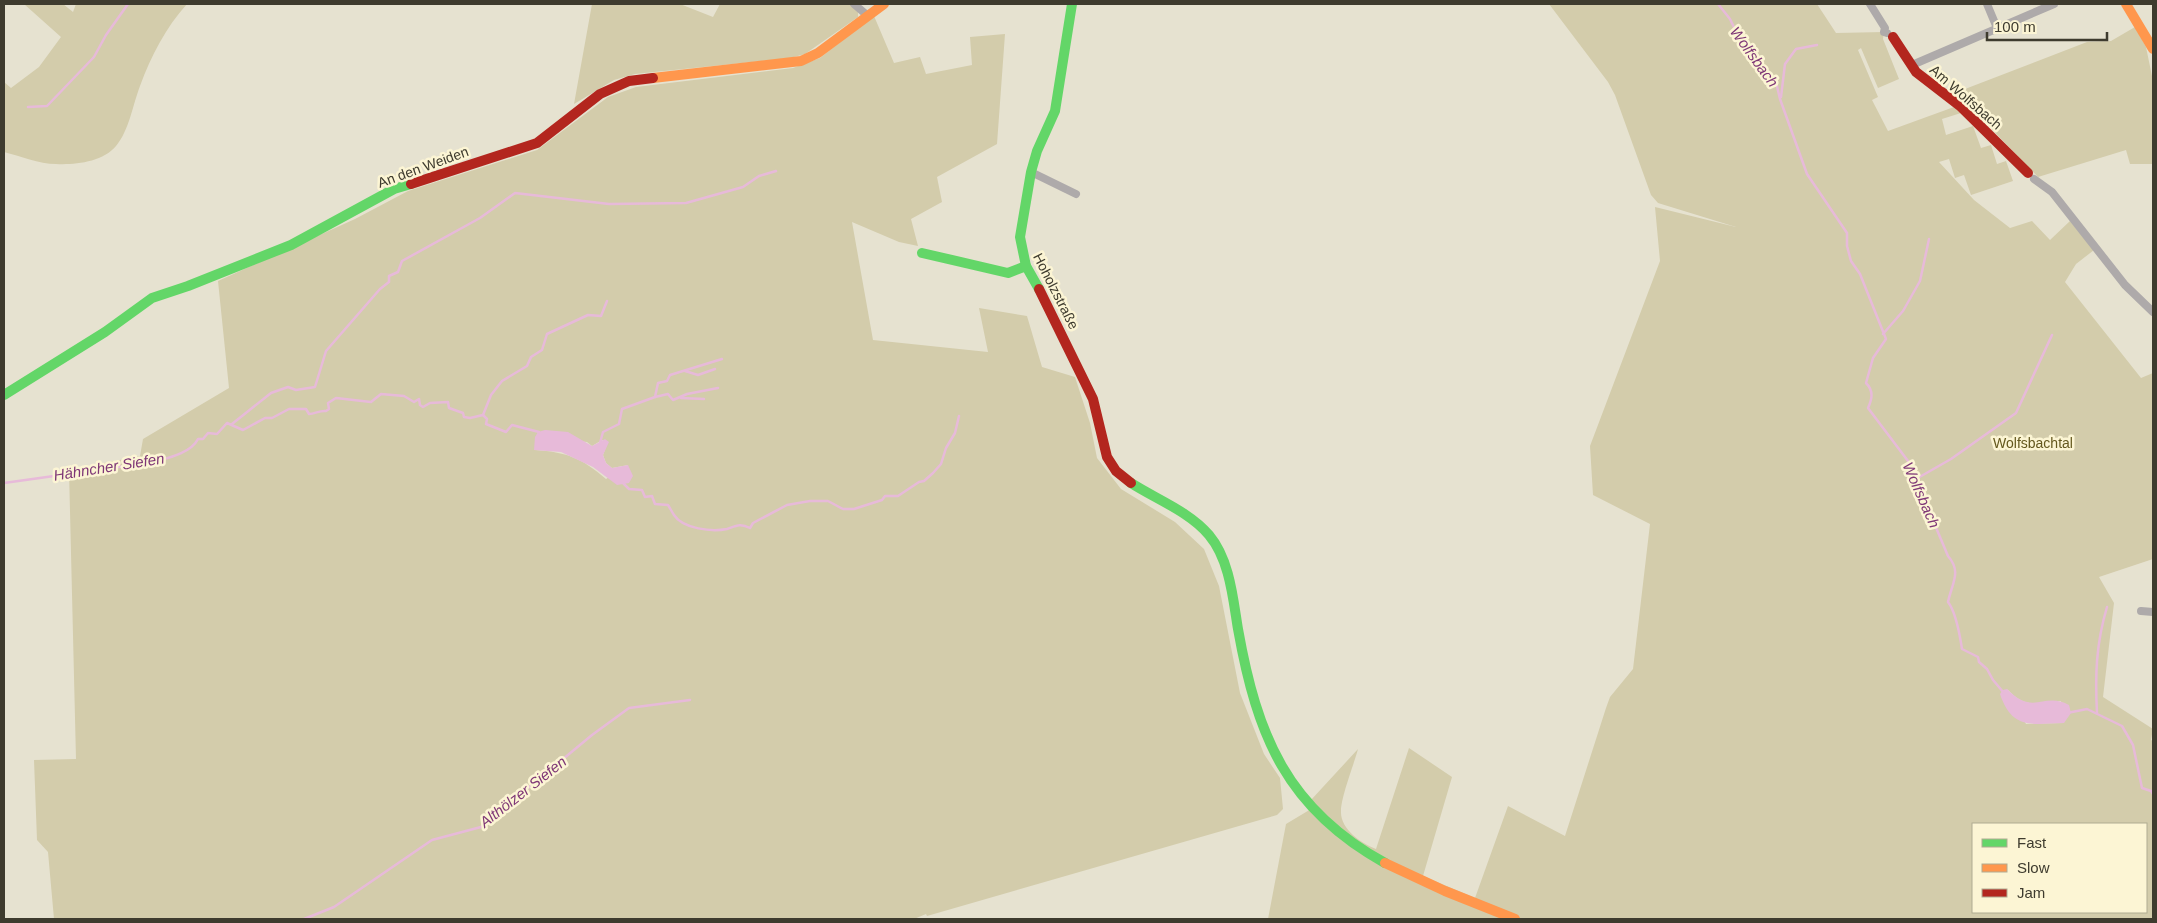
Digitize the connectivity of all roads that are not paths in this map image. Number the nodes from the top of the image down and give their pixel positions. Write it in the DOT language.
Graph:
graph roads {
  1 [pos="854,4"];
  2 [pos="884,4"];
  3 [pos="1072,4"];
  4 [pos="1870,4"];
  5 [pos="1987,4"];
  6 [pos="2054,4"];
  7 [pos="2126,4"];
  8 [pos="867,17"];
  9 [pos="1997,28"];
  10 [pos="1890,35"];
  11 [pos="2153,49"];
  12 [pos="1912,65"];
  13 [pos="1031,172"];
  14 [pos="2031,176"];
  15 [pos="1076,194"];
  16 [pos="922,253"];
  17 [pos="1026,266"];
  18 [pos="2153,312"];
  19 [pos="4,395"];
  20 [pos="2142,611"];
  21 [pos="2153,612"];
  22 [pos="1515,919"];
  1 -- 8 [label="street"];
  2 -- 8 [label="street, An den Weiden"];
  3 -- 13 [label="street, Hoholzstraße"];
  4 -- 10 [label="street, Am Wolfsbach"];
  5 -- 9 [label="street"];
  6 -- 9 [label="street"];
  7 -- 11 [label="street"];
  8 -- 19 [label="street, An den Weiden"];
  9 -- 12 [label="street"];
  10 -- 12 [label="street, Am Wolfsbach"];
  12 -- 14 [label="street, Am Wolfsbach"];
  13 -- 15 [label="street"];
  13 -- 17 [label="street, Hoholzstraße"];
  14 -- 18 [label="street, Am Wolfsbach"];
  16 -- 17 [label="street"];
  17 -- 22 [label="street, Hoholzstraße"];
  20 -- 21 [label="street"];
}
